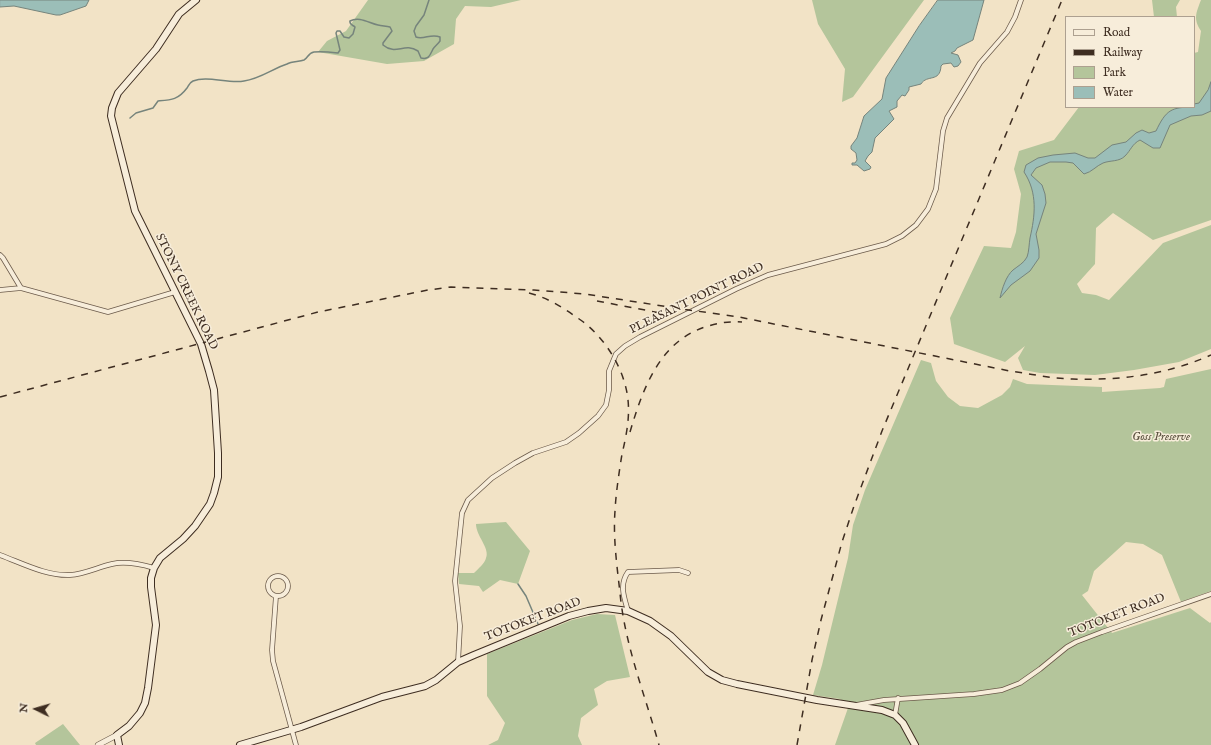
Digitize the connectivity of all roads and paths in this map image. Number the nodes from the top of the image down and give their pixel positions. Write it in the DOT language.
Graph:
graph roads {
  1 [pos="196,0"];
  2 [pos="1021,0"];
  3 [pos="0,255"];
  4 [pos="21,288"];
  5 [pos="0,290"];
  6 [pos="175,292"];
  7 [pos="0,555"];
  8 [pos="154,568"];
  9 [pos="688,573"];
  10 [pos="1211,594"];
  11 [pos="276,596"];
  12 [pos="628,611"];
  13 [pos="458,662"];
  14 [pos="898,698"];
  15 [pos="853,705"];
  16 [pos="894,715"];
  17 [pos="292,730"];
  18 [pos="117,735"];
  19 [pos="98,745"];
  20 [pos="119,745"];
  21 [pos="240,745"];
  22 [pos="296,745"];
  23 [pos="916,745"];
  1 -- 6 [label="main road, STONY CREEK ROAD"];
  2 -- 13 [label="street, PLEASANT POINT ROAD"];
  3 -- 4 [label="street"];
  4 -- 5 [label="street"];
  4 -- 6 [label="street"];
  6 -- 8 [label="main road, STONY CREEK ROAD"];
  7 -- 8 [label="street"];
  8 -- 18 [label="main road"];
  9 -- 12 [label="street"];
  10 -- 14 [label="street, TOTOKET ROAD"];
  11 -- 11 [label="street"];
  11 -- 17 [label="street"];
  12 -- 13 [label="main road, TOTOKET ROAD"];
  12 -- 15 [label="main road, TOTOKET ROAD"];
  13 -- 17 [label="main road, TOTOKET ROAD"];
  14 -- 15 [label="street, TOTOKET ROAD"];
  14 -- 16 [label="street"];
  15 -- 16 [label="main road"];
  16 -- 23 [label="main road"];
  17 -- 21 [label="main road, TOTOKET ROAD"];
  17 -- 22 [label="street"];
  18 -- 19 [label="street"];
  18 -- 20 [label="main road"];
}
